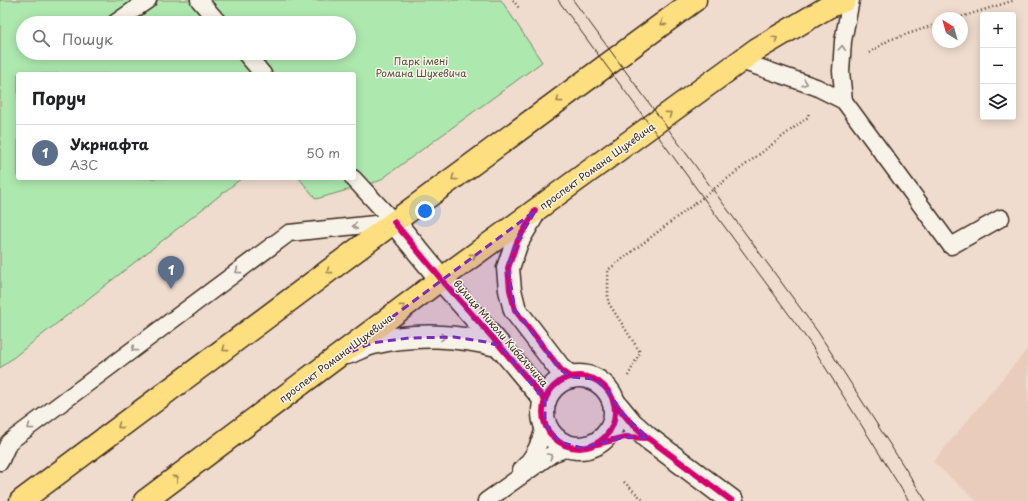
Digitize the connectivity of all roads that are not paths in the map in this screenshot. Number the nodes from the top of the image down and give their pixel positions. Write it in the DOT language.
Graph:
graph roads {
  1 [pos="148,0"];
  2 [pos="199,0"];
  3 [pos="695,0"];
  4 [pos="845,0"];
  5 [pos="851,0"];
  6 [pos="125,16"];
  7 [pos="213,16"];
  8 [pos="251,60"];
  9 [pos="741,61"];
  10 [pos="261,72"];
  11 [pos="844,101"];
  12 [pos="355,180"];
  13 [pos="535,211"];
  14 [pos="1001,218"];
  15 [pos="394,222"];
  16 [pos="441,279"];
  17 [pos="500,346"];
  18 [pos="337,358"];
  19 [pos="571,377"];
  20 [pos="545,400"];
  21 [pos="613,401"];
  22 [pos="545,424"];
  23 [pos="648,438"];
  24 [pos="593,445"];
  25 [pos="570,447"];
  26 [pos="0,462"];
  27 [pos="508,485"];
  28 [pos="21,501"];
  29 [pos="145,501"];
  30 [pos="486,501"];
  31 [pos="732,501"];
  1 -- 6 [label="lane"];
  2 -- 7 [label="lane"];
  3 -- 15 [label="main road, one-way"];
  9 -- 4 [label="main road, проспект Романа Шухевича, one-way"];
  11 -- 5 [label="lane, one-way"];
  8 -- 10 [label="lane"];
  9 -- 11 [label="lane, one-way"];
  13 -- 9 [label="main road, проспект Романа Шухевича, one-way"];
  11 -- 14 [label="lane"];
  12 -- 15 [label="lane"];
  16 -- 13 [label="main road, проспект Романа Шухевича, one-way"];
  13 -- 19 [label="street, вулиця Миколи Кибальчича"];
  15 -- 16 [label="street, вулиця Миколи Кибальчича"];
  15 -- 26 [label="lane, one-way"];
  15 -- 28 [label="main road, one-way"];
  16 -- 17 [label="street, вулиця Миколи Кибальчича"];
  18 -- 16 [label="main road, проспект Романа Шухевича, one-way"];
  18 -- 17 [label="street, вулиця Миколи Кибальчича, one-way"];
  17 -- 20 [label="street, вулиця Миколи Кибальчича"];
  29 -- 18 [label="main road, проспект Романа Шухевича, one-way"];
  19 -- 20 [label="street"];
  19 -- 21 [label="street"];
  20 -- 22 [label="street"];
  21 -- 23 [label="street"];
  21 -- 24 [label="street"];
  22 -- 25 [label="street"];
  22 -- 27 [label="lane"];
  23 -- 24 [label="street"];
  23 -- 31 [label="street"];
  24 -- 25 [label="street"];
  27 -- 25 [label="lane, one-way"];
  27 -- 30 [label="lane"];
}
